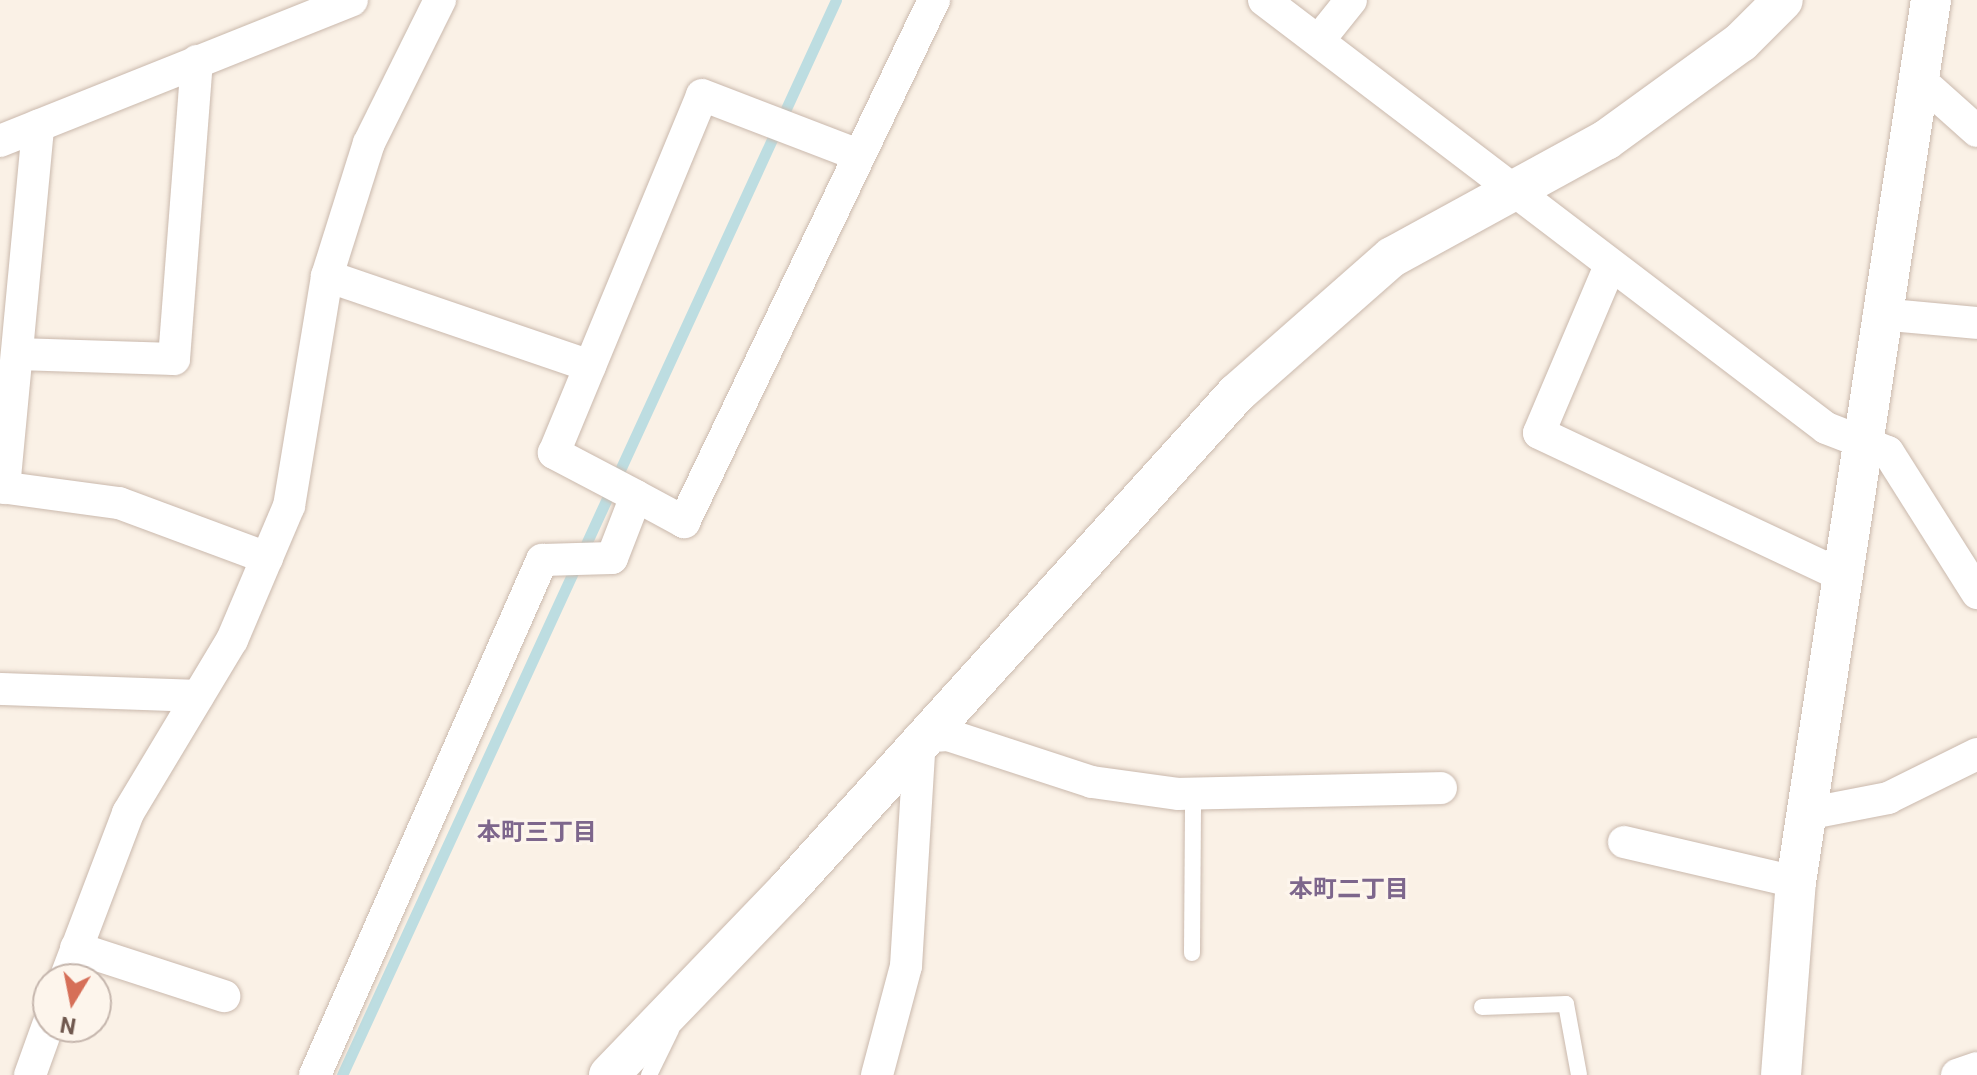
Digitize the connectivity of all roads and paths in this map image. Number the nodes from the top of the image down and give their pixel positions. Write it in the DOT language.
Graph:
graph roads {
  1 [pos="352,0"];
  2 [pos="440,0"];
  3 [pos="934,0"];
  4 [pos="1264,0"];
  5 [pos="1351,0"];
  6 [pos="1783,0"];
  7 [pos="1931,0"];
  8 [pos="1319,40"];
  9 [pos="197,61"];
  10 [pos="1921,81"];
  11 [pos="38,126"];
  12 [pos="1977,131"];
  13 [pos="0,141"];
  14 [pos="856,154"];
  15 [pos="1516,194"];
  16 [pos="1609,268"];
  17 [pos="327,276"];
  18 [pos="1879,314"];
  19 [pos="1977,323"];
  20 [pos="17,354"];
  21 [pos="590,366"];
  22 [pos="1860,445"];
  23 [pos="2,487"];
  24 [pos="636,496"];
  25 [pos="267,558"];
  26 [pos="1841,575"];
  27 [pos="1977,593"];
  28 [pos="0,689"];
  29 [pos="198,696"];
  30 [pos="920,737"];
  31 [pos="1977,754"];
  32 [pos="1441,788"];
  33 [pos="1193,794"];
  34 [pos="1806,814"];
  35 [pos="1624,842"];
  36 [pos="1796,882"];
  37 [pos="76,948"];
  38 [pos="1192,953"];
  39 [pos="71,963"];
  40 [pos="689,992"];
  41 [pos="224,996"];
  42 [pos="1482,1007"];
  43 [pos="42,1043"];
  44 [pos="1977,1068"];
  45 [pos="30,1075"];
  46 [pos="315,1075"];
  47 [pos="609,1075"];
  48 [pos="649,1075"];
  49 [pos="877,1075"];
  50 [pos="1579,1075"];
  51 [pos="1781,1075"];
  52 [pos="1957,1075"];
  1 -- 9 [label="street"];
  2 -- 17 [label="street"];
  3 -- 14 [label="street"];
  4 -- 8 [label="street"];
  5 -- 8 [label="street"];
  6 -- 15 [label="street"];
  7 -- 10 [label="street"];
  8 -- 15 [label="street"];
  9 -- 11 [label="street"];
  9 -- 20 [label="street"];
  10 -- 12 [label="street"];
  10 -- 18 [label="street"];
  11 -- 13 [label="street"];
  11 -- 20 [label="street"];
  14 -- 21 [label="street"];
  14 -- 24 [label="street"];
  15 -- 16 [label="street"];
  15 -- 30 [label="street"];
  16 -- 22 [label="street"];
  16 -- 26 [label="street"];
  17 -- 21 [label="street"];
  17 -- 25 [label="street"];
  18 -- 19 [label="street"];
  18 -- 22 [label="street"];
  20 -- 23 [label="street"];
  21 -- 24 [label="street"];
  22 -- 26 [label="street"];
  22 -- 27 [label="street"];
  23 -- 25 [label="street"];
  24 -- 46 [label="street"];
  25 -- 29 [label="street"];
  26 -- 34 [label="street"];
  28 -- 29 [label="street"];
  29 -- 37 [label="street"];
  30 -- 33 [label="street"];
  30 -- 40 [label="street"];
  30 -- 49 [label="street"];
  31 -- 34 [label="street"];
  32 -- 33 [label="street"];
  33 -- 38 [label="lane"];
  34 -- 36 [label="street"];
  35 -- 36 [label="street"];
  36 -- 51 [label="street"];
  37 -- 39 [label="street"];
  37 -- 41 [label="street"];
  40 -- 47 [label="street"];
  40 -- 48 [label="lane"];
  42 -- 50 [label="lane"];
  43 -- 45 [label="street"];
  44 -- 52 [label="street"];
}
